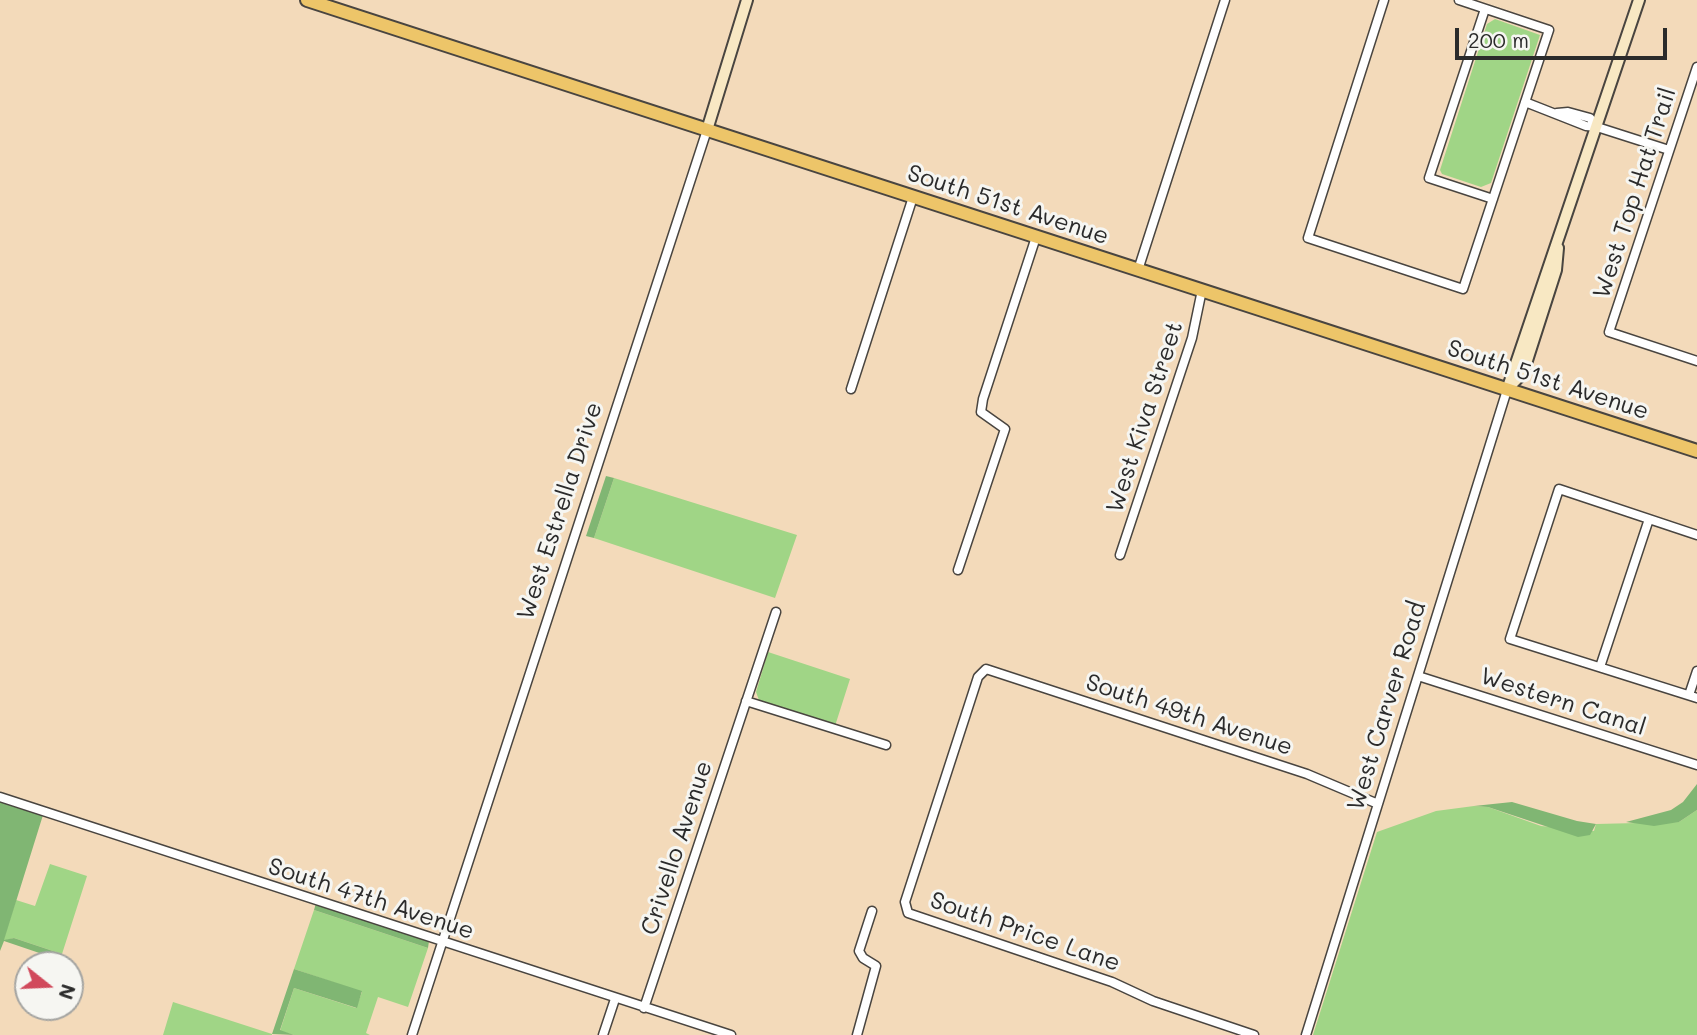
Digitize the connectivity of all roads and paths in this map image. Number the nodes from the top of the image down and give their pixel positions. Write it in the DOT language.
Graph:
graph roads {
  1 [pos="307,0"];
  2 [pos="747,0"];
  3 [pos="1225,0"];
  4 [pos="1384,0"];
  5 [pos="1459,0"];
  6 [pos="1639,0"];
  7 [pos="1485,9"];
  8 [pos="1697,67"];
  9 [pos="1525,102"];
  10 [pos="1597,127"];
  11 [pos="707,130"];
  12 [pos="1669,150"];
  13 [pos="914,197"];
  14 [pos="1493,199"];
  15 [pos="1036,237"];
  16 [pos="1138,270"];
  17 [pos="1202,290"];
  18 [pos="1697,360"];
  19 [pos="851,389"];
  20 [pos="1507,390"];
  21 [pos="1697,451"];
  22 [pos="1649,519"];
  23 [pos="1697,535"];
  24 [pos="1120,555"];
  25 [pos="958,570"];
  26 [pos="776,612"];
  27 [pos="1600,667"];
  28 [pos="986,669"];
  29 [pos="1697,671"];
  30 [pos="1418,676"];
  31 [pos="1693,696"];
  32 [pos="747,701"];
  33 [pos="886,745"];
  34 [pos="1697,765"];
  35 [pos="0,797"];
  36 [pos="1378,804"];
  37 [pos="872,911"];
  38 [pos="442,942"];
  39 [pos="615,999"];
  40 [pos="644,1008"];
  41 [pos="412,1035"];
  42 [pos="603,1035"];
  43 [pos="731,1035"];
  44 [pos="856,1035"];
  45 [pos="1254,1035"];
  46 [pos="1306,1035"];
  1 -- 11 [label="main road, South 51st Avenue"];
  2 -- 11 [label="street, West Estrella Drive"];
  3 -- 16 [label="street"];
  4 -- 14 [label="street"];
  5 -- 7 [label="street"];
  6 -- 10 [label="street, West Carver Road"];
  7 -- 9 [label="street"];
  7 -- 14 [label="street"];
  8 -- 12 [label="street, West Top Hat Trail"];
  9 -- 10 [label="street"];
  9 -- 14 [label="street"];
  10 -- 12 [label="street"];
  10 -- 20 [label="street, West Carver Road"];
  11 -- 13 [label="main road, South 51st Avenue"];
  11 -- 38 [label="street, West Estrella Drive"];
  12 -- 18 [label="street, West Top Hat Trail"];
  13 -- 15 [label="main road, South 51st Avenue"];
  13 -- 19 [label="street"];
  15 -- 16 [label="main road, South 51st Avenue"];
  15 -- 25 [label="street"];
  16 -- 17 [label="main road, South 51st Avenue"];
  17 -- 20 [label="main road, South 51st Avenue"];
  17 -- 24 [label="street, West Kiva Street"];
  20 -- 21 [label="main road, South 51st Avenue"];
  20 -- 30 [label="street, West Carver Road"];
  22 -- 23 [label="street"];
  22 -- 27 [label="street"];
  22 -- 27 [label="street"];
  26 -- 32 [label="street, Crivello Avenue"];
  27 -- 31 [label="street"];
  28 -- 36 [label="street, South 49th Avenue"];
  28 -- 45 [label="street, South Price Lane"];
  29 -- 31 [label="street"];
  30 -- 34 [label="street, Western Canal"];
  30 -- 36 [label="street, West Carver Road"];
  32 -- 33 [label="street"];
  32 -- 40 [label="street, Crivello Avenue"];
  35 -- 38 [label="street, South 47th Avenue"];
  36 -- 46 [label="street, West Carver Road"];
  37 -- 44 [label="street"];
  38 -- 39 [label="street, South 47th Avenue"];
  38 -- 41 [label="street, West Estrella Drive"];
  39 -- 40 [label="street, South 47th Avenue"];
  39 -- 42 [label="street"];
  40 -- 43 [label="street, South 47th Avenue"];
}
